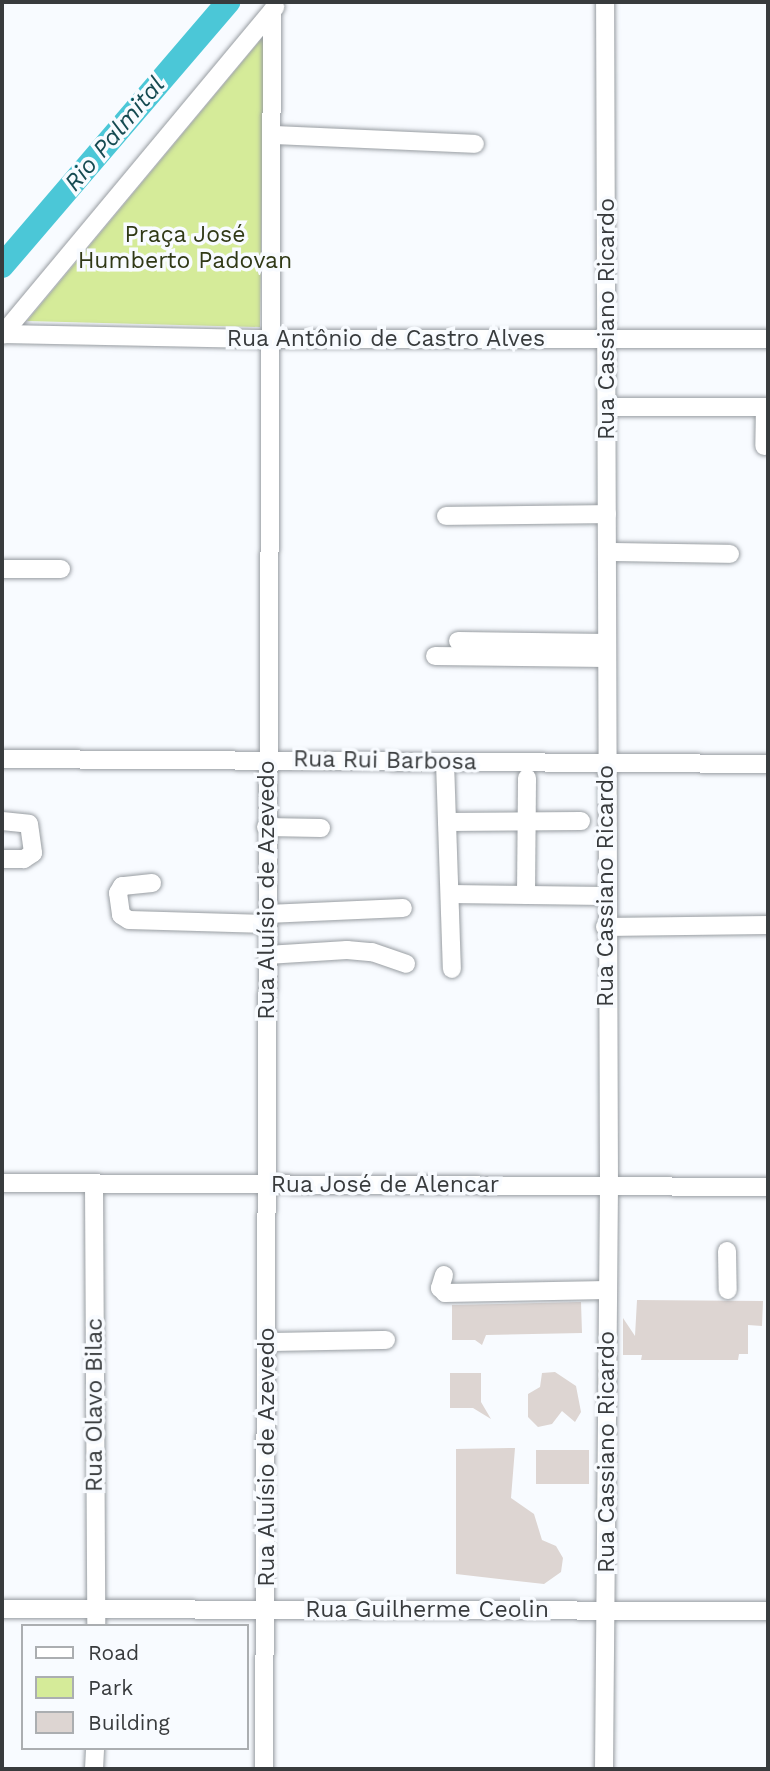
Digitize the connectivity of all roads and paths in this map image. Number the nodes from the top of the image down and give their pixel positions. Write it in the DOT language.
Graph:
graph roads {
  1 [pos="605,2"];
  2 [pos="276,6"];
  3 [pos="272,135"];
  4 [pos="475,144"];
  5 [pos="2,334"];
  6 [pos="271,339"];
  7 [pos="768,339"];
  8 [pos="608,340"];
  9 [pos="608,407"];
  10 [pos="764,446"];
  11 [pos="607,514"];
  12 [pos="446,516"];
  13 [pos="607,552"];
  14 [pos="730,554"];
  15 [pos="2,569"];
  16 [pos="61,569"];
  17 [pos="458,641"];
  18 [pos="607,650"];
  19 [pos="435,656"];
  20 [pos="2,759"];
  21 [pos="266,760"];
  22 [pos="445,762"];
  23 [pos="606,764"];
  24 [pos="768,764"];
  25 [pos="527,778"];
  26 [pos="2,821"];
  27 [pos="527,821"];
  28 [pos="581,821"];
  29 [pos="447,822"];
  30 [pos="267,827"];
  31 [pos="321,828"];
  32 [pos="2,859"];
  33 [pos="152,883"];
  34 [pos="450,894"];
  35 [pos="526,895"];
  36 [pos="605,896"];
  37 [pos="403,908"];
  38 [pos="267,919"];
  39 [pos="768,925"];
  40 [pos="605,927"];
  41 [pos="267,955"];
  42 [pos="406,964"];
  43 [pos="452,968"];
  44 [pos="2,1183"];
  45 [pos="94,1184"];
  46 [pos="267,1185"];
  47 [pos="609,1186"];
  48 [pos="768,1187"];
  49 [pos="727,1251"];
  50 [pos="443,1275"];
  51 [pos="607,1290"];
  52 [pos="728,1290"];
  53 [pos="386,1340"];
  54 [pos="267,1342"];
  55 [pos="2,1609"];
  56 [pos="267,1610"];
  57 [pos="606,1610"];
  58 [pos="768,1611"];
  59 [pos="97,1618"];
  60 [pos="94,1750"];
  61 [pos="94,1769"];
  62 [pos="264,1769"];
  63 [pos="604,1769"];
  1 -- 8 [label="street, Rua Cassiano Ricardo"];
  2 -- 3 [label="street, Rua Aluísio de Azevedo"];
  2 -- 5 [label="street"];
  3 -- 4 [label="street"];
  3 -- 6 [label="street, Rua Aluísio de Azevedo"];
  5 -- 6 [label="street, Rua Antônio de Castro Alves"];
  6 -- 8 [label="street, Rua Antônio de Castro Alves"];
  6 -- 21 [label="street, Rua Aluísio de Azevedo"];
  7 -- 8 [label="street, Rua Antônio de Castro Alves"];
  8 -- 9 [label="street, Rua Cassiano Ricardo"];
  9 -- 10 [label="street"];
  9 -- 11 [label="street, Rua Cassiano Ricardo"];
  11 -- 12 [label="street"];
  11 -- 13 [label="street, Rua Cassiano Ricardo"];
  13 -- 14 [label="street"];
  13 -- 18 [label="street, Rua Cassiano Ricardo"];
  15 -- 16 [label="street"];
  17 -- 18 [label="street"];
  18 -- 19 [label="street"];
  18 -- 23 [label="street, Rua Cassiano Ricardo"];
  20 -- 21 [label="street, Rua Rui Barbosa"];
  21 -- 22 [label="street, Rua Rui Barbosa"];
  21 -- 30 [label="street, Rua Aluísio de Azevedo"];
  22 -- 23 [label="street, Rua Rui Barbosa"];
  22 -- 29 [label="street"];
  23 -- 24 [label="street, Rua Rui Barbosa"];
  23 -- 36 [label="street, Rua Cassiano Ricardo"];
  25 -- 27 [label="street"];
  26 -- 32 [label="street"];
  27 -- 28 [label="street"];
  27 -- 29 [label="street"];
  27 -- 35 [label="street"];
  29 -- 34 [label="street"];
  30 -- 31 [label="street"];
  30 -- 38 [label="street, Rua Aluísio de Azevedo"];
  33 -- 38 [label="street"];
  34 -- 35 [label="street"];
  34 -- 43 [label="street"];
  35 -- 36 [label="street"];
  36 -- 40 [label="street, Rua Cassiano Ricardo"];
  37 -- 38 [label="street"];
  38 -- 41 [label="street, Rua Aluísio de Azevedo"];
  39 -- 40 [label="street"];
  40 -- 47 [label="street, Rua Cassiano Ricardo"];
  41 -- 42 [label="street"];
  41 -- 46 [label="street, Rua Aluísio de Azevedo"];
  44 -- 45 [label="street, Rua José de Alencar"];
  45 -- 46 [label="street, Rua José de Alencar"];
  45 -- 59 [label="street, Rua Olavo Bilac"];
  46 -- 47 [label="street, Rua José de Alencar"];
  46 -- 54 [label="street, Rua Aluísio de Azevedo"];
  47 -- 48 [label="street, Rua José de Alencar"];
  47 -- 51 [label="street, Rua Cassiano Ricardo"];
  49 -- 52 [label="street"];
  50 -- 51 [label="street"];
  51 -- 57 [label="street, Rua Cassiano Ricardo"];
  53 -- 54 [label="street"];
  54 -- 56 [label="street, Rua Aluísio de Azevedo"];
  55 -- 59 [label="street, Rua Guilherme Ceolin"];
  56 -- 57 [label="street, Rua Guilherme Ceolin"];
  56 -- 59 [label="street, Rua Guilherme Ceolin"];
  56 -- 62 [label="street, Rua Aluísio de Azevedo"];
  57 -- 58 [label="street, Rua Guilherme Ceolin"];
  57 -- 63 [label="street, Rua Cassiano Ricardo"];
  60 -- 61 [label="street"];
}
